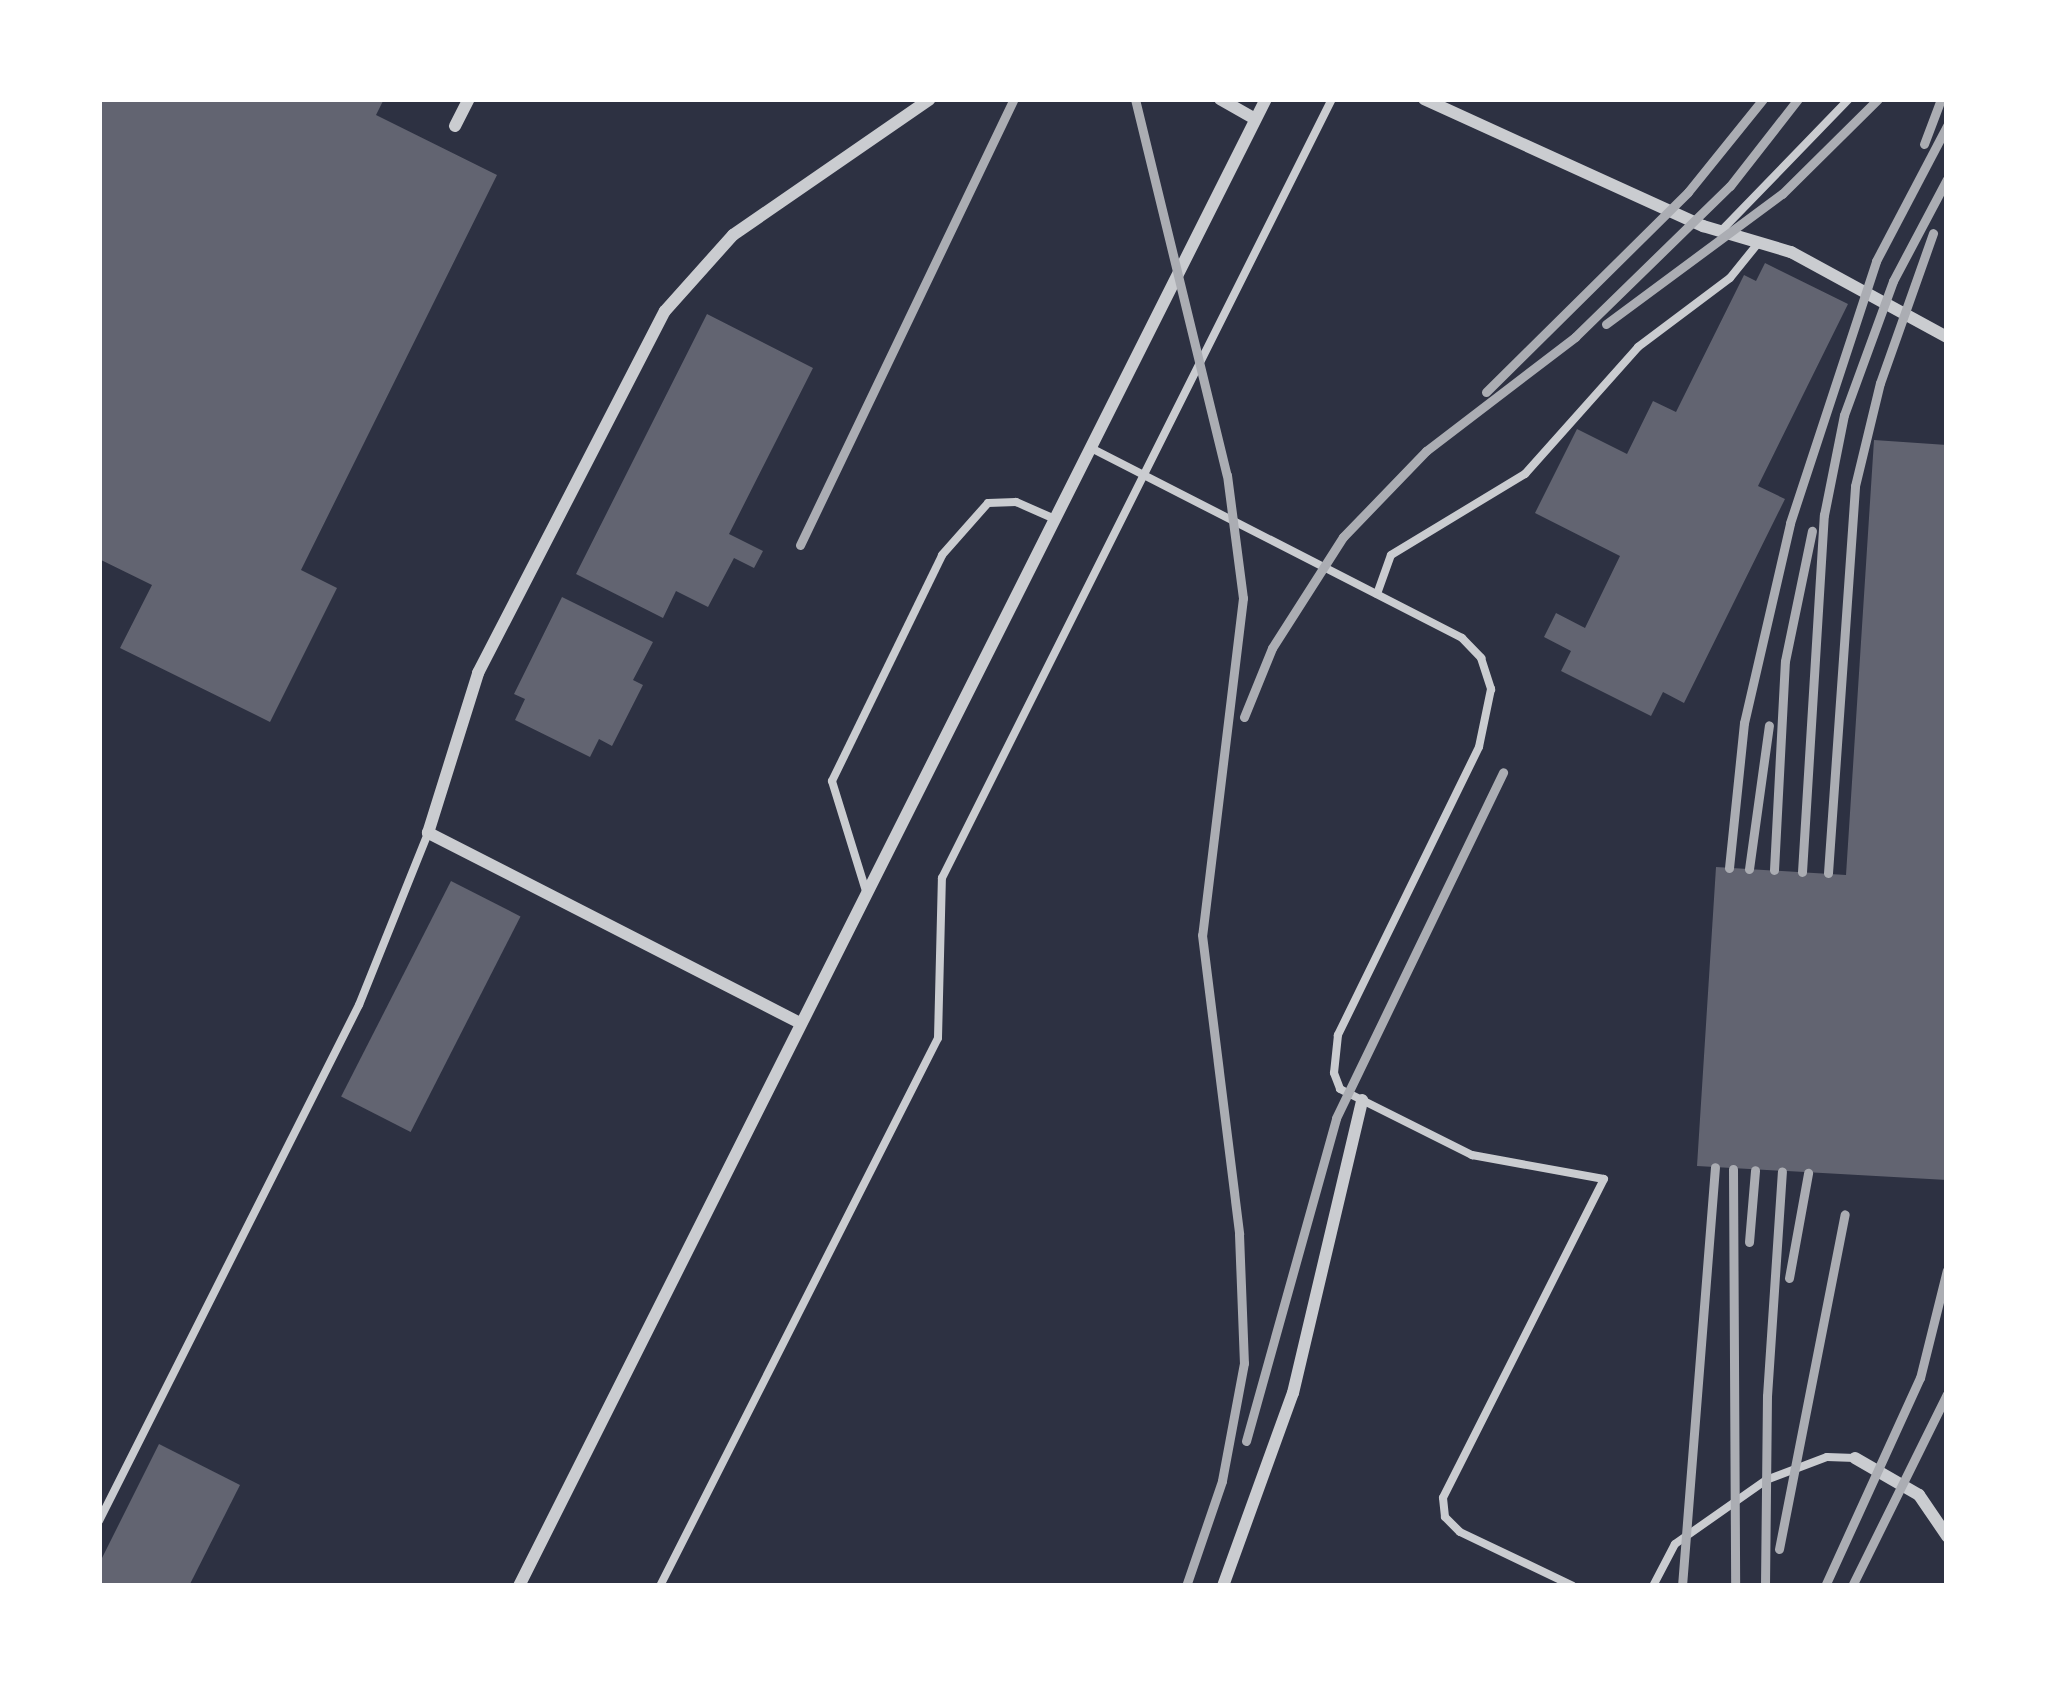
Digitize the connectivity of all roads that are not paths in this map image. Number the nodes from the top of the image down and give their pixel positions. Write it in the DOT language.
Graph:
graph roads {
  1 [pos="469,99"];
  2 [pos="929,99"];
  3 [pos="1220,99"];
  4 [pos="1266,99"];
  5 [pos="1332,99"];
  6 [pos="1424,99"];
  7 [pos="1849,99"];
  8 [pos="1255,119"];
  9 [pos="455,126"];
  10 [pos="1721,231"];
  11 [pos="1759,242"];
  12 [pos="1947,337"];
  13 [pos="1090,447"];
  14 [pos="1144,476"];
  15 [pos="1055,519"];
  16 [pos="1377,594"];
  17 [pos="428,832"];
  18 [pos="866,891"];
  19 [pos="800,1023"];
  20 [pos="1362,1100"];
  21 [pos="1855,1458"];
  22 [pos="99,1521"];
  23 [pos="1947,1536"];
  24 [pos="519,1586"];
  25 [pos="660,1586"];
  26 [pos="1222,1586"];
  27 [pos="1573,1586"];
  28 [pos="1653,1586"];
  1 -- 9 [label="street"];
  2 -- 17 [label="street"];
  3 -- 8 [label="street"];
  4 -- 8 [label="street"];
  5 -- 14 [label="lane"];
  6 -- 10 [label="street"];
  7 -- 10 [label="lane"];
  8 -- 13 [label="street"];
  10 -- 11 [label="street"];
  11 -- 12 [label="street"];
  11 -- 16 [label="lane"];
  13 -- 14 [label="lane"];
  13 -- 15 [label="street"];
  14 -- 16 [label="lane"];
  14 -- 25 [label="lane"];
  15 -- 18 [label="street"];
  15 -- 18 [label="lane"];
  16 -- 20 [label="lane"];
  17 -- 19 [label="street"];
  17 -- 22 [label="lane"];
  18 -- 19 [label="street"];
  19 -- 24 [label="street"];
  20 -- 26 [label="street"];
  20 -- 27 [label="lane"];
  21 -- 23 [label="street"];
  21 -- 28 [label="lane"];
}
